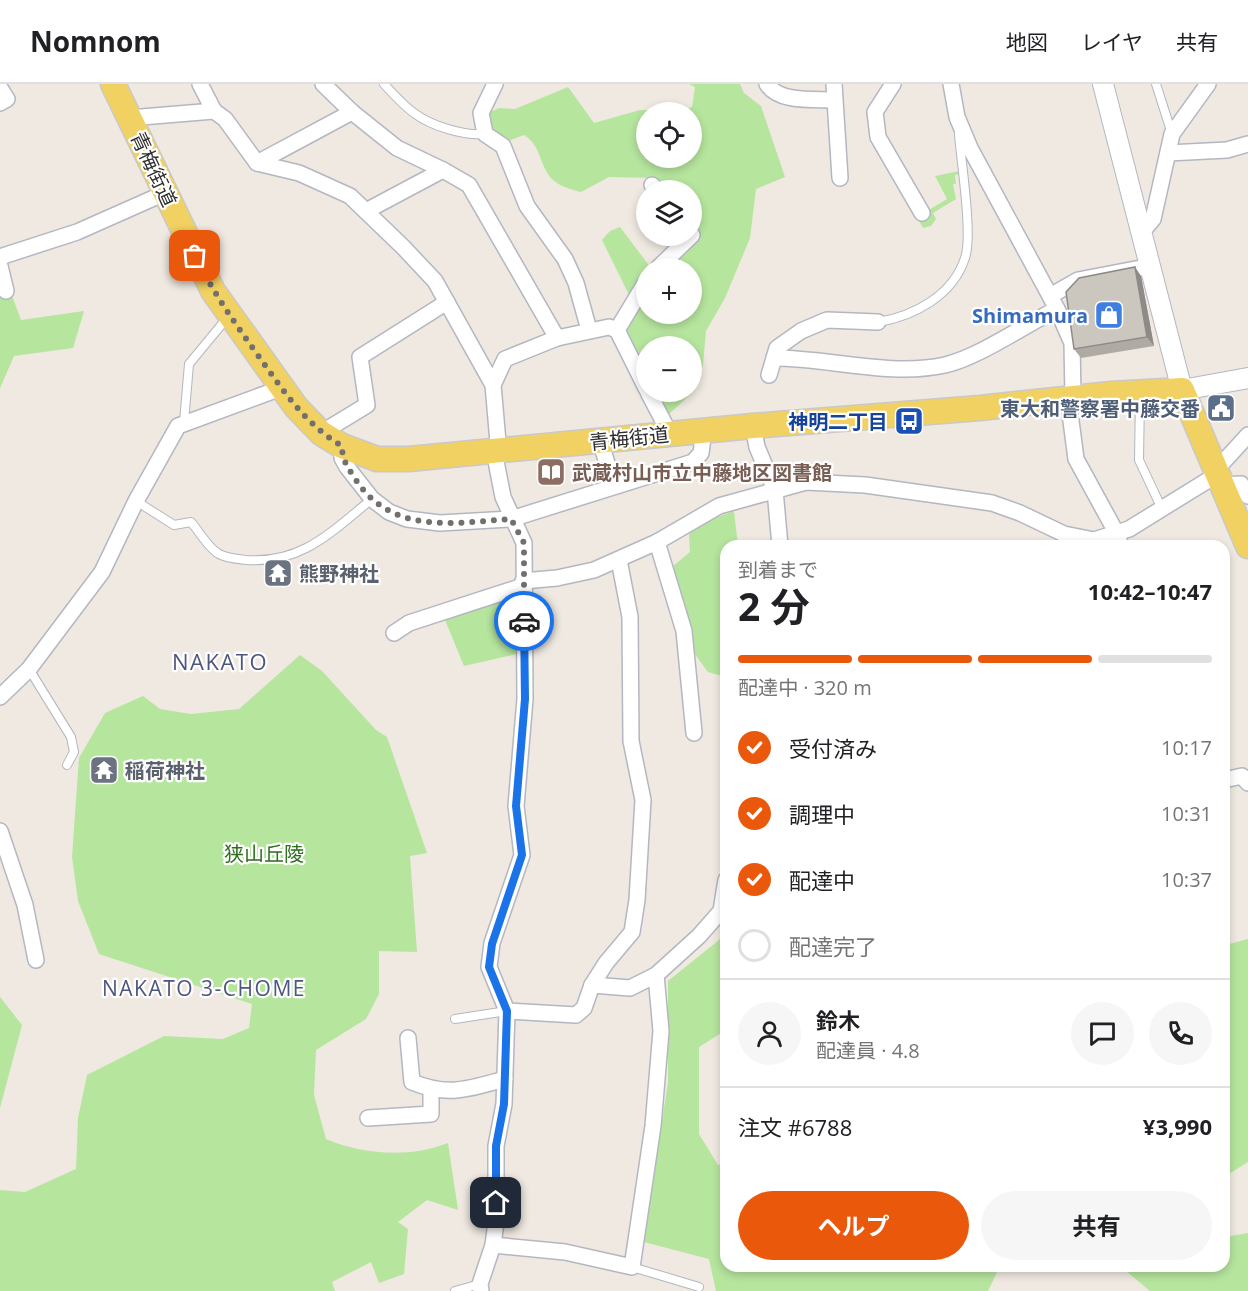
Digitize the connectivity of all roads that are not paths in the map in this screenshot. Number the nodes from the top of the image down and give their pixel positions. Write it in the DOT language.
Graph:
graph roads {
  1 [pos="113,84"];
  2 [pos="200,84"];
  3 [pos="323,84"];
  4 [pos="384,84"];
  5 [pos="495,84"];
  6 [pos="767,84"];
  7 [pos="834,84"];
  8 [pos="893,84"];
  9 [pos="951,84"];
  10 [pos="1103,84"];
  11 [pos="1156,84"];
  12 [pos="1208,84"];
  13 [pos="0,88"];
  14 [pos="834,100"];
  15 [pos="0,103"];
  16 [pos="214,111"];
  17 [pos="352,112"];
  18 [pos="957,117"];
  19 [pos="129,118"];
  20 [pos="485,134"];
  21 [pos="1172,134"];
  22 [pos="1248,144"];
  23 [pos="1168,153"];
  24 [pos="257,163"];
  25 [pos="443,170"];
  26 [pos="840,178"];
  27 [pos="165,193"];
  28 [pos="366,211"];
  29 [pos="922,213"];
  30 [pos="1143,231"];
  31 [pos="681,246"];
  32 [pos="0,256"];
  33 [pos="668,258"];
  34 [pos="0,266"];
  35 [pos="1151,266"];
  36 [pos="6,291"];
  37 [pos="636,299"];
  38 [pos="447,302"];
  39 [pos="1053,302"];
  40 [pos="229,316"];
  41 [pos="878,322"];
  42 [pos="589,330"];
  43 [pos="617,330"];
  44 [pos="557,338"];
  45 [pos="774,358"];
  46 [pos="636,368"];
  47 [pos="769,375"];
  48 [pos="1248,378"];
  49 [pos="493,385"];
  50 [pos="281,388"];
  51 [pos="1182,390"];
  52 [pos="1140,393"];
  53 [pos="1070,398"];
  54 [pos="653,402"];
  55 [pos="184,422"];
  56 [pos="753,426"];
  57 [pos="704,430"];
  58 [pos="321,433"];
  59 [pos="670,434"];
  60 [pos="1248,435"];
  61 [pos="600,441"];
  62 [pos="342,446"];
  63 [pos="494,451"];
  64 [pos="1219,476"];
  65 [pos="614,485"];
  66 [pos="775,490"];
  67 [pos="1248,496"];
  68 [pos="372,500"];
  69 [pos="136,501"];
  70 [pos="1162,509"];
  71 [pos="511,519"];
  72 [pos="779,540"];
  73 [pos="1119,540"];
  74 [pos="657,542"];
  75 [pos="1248,546"];
  76 [pos="619,560"];
  77 [pos="523,583"];
  78 [pos="401,625"];
  79 [pos="29,669"];
  80 [pos="0,697"];
  81 [pos="694,733"];
  82 [pos="67,765"];
  83 [pos="1230,779"];
  84 [pos="1248,783"];
  85 [pos="0,831"];
  86 [pos="720,912"];
  87 [pos="36,960"];
  88 [pos="656,975"];
  89 [pos="592,985"];
  90 [pos="507,1011"];
  91 [pos="455,1018"];
  92 [pos="408,1038"];
  93 [pos="505,1079"];
  94 [pos="431,1090"];
  95 [pos="368,1118"];
  96 [pos="493,1245"];
  97 [pos="632,1267"];
  98 [pos="699,1287"];
  99 [pos="480,1288"];
  100 [pos="455,1291"];
  1 -- 19 [label="main road, 青梅街道"];
  2 -- 16 [label="street"];
  3 -- 17 [label="street"];
  4 -- 20 [label="lane"];
  5 -- 20 [label="street"];
  6 -- 14 [label="street"];
  7 -- 14 [label="street"];
  8 -- 29 [label="street"];
  9 -- 18 [label="street"];
  10 -- 30 [label="street"];
  11 -- 21 [label="lane"];
  12 -- 21 [label="street"];
  13 -- 15 [label="street"];
  14 -- 26 [label="street"];
  16 -- 19 [label="street"];
  16 -- 24 [label="street"];
  17 -- 24 [label="street"];
  17 -- 25 [label="street"];
  18 -- 39 [label="street"];
  18 -- 41 [label="lane"];
  19 -- 27 [label="main road, 青梅街道"];
  20 -- 42 [label="street"];
  21 -- 23 [label="street"];
  22 -- 23 [label="street"];
  23 -- 30 [label="street"];
  24 -- 28 [label="street"];
  25 -- 28 [label="street"];
  25 -- 44 [label="street"];
  27 -- 32 [label="street"];
  27 -- 40 [label="main road, 青梅街道"];
  28 -- 38 [label="street"];
  30 -- 35 [label="street"];
  31 -- 33 [label="street"];
  34 -- 36 [label="street"];
  35 -- 39 [label="street"];
  35 -- 51 [label="street"];
  37 -- 43 [label="street"];
  38 -- 49 [label="street"];
  38 -- 58 [label="street"];
  39 -- 45 [label="street"];
  39 -- 53 [label="street"];
  40 -- 50 [label="main road, 青梅街道"];
  40 -- 55 [label="lane"];
  41 -- 45 [label="street"];
  42 -- 43 [label="street"];
  42 -- 44 [label="street"];
  43 -- 46 [label="street"];
  44 -- 49 [label="street"];
  45 -- 47 [label="street"];
  48 -- 51 [label="street"];
  49 -- 63 [label="street"];
  50 -- 55 [label="street"];
  50 -- 58 [label="main road, 青梅街道"];
  51 -- 52 [label="main road, 青梅街道"];
  51 -- 64 [label="main road"];
  52 -- 53 [label="main road, 青梅街道"];
  52 -- 70 [label="lane"];
  53 -- 56 [label="main road, 青梅街道"];
  53 -- 73 [label="street"];
  54 -- 59 [label="street"];
  55 -- 69 [label="street"];
  56 -- 57 [label="main road, 青梅街道"];
  56 -- 66 [label="street"];
  57 -- 59 [label="main road, 青梅街道"];
  57 -- 65 [label="street"];
  58 -- 62 [label="main road, 青梅街道"];
  59 -- 61 [label="main road, 青梅街道"];
  60 -- 64 [label="street"];
  61 -- 63 [label="main road, 青梅街道"];
  61 -- 65 [label="street"];
  62 -- 63 [label="main road, 青梅街道"];
  62 -- 68 [label="street"];
  63 -- 71 [label="street"];
  64 -- 67 [label="street"];
  64 -- 70 [label="street"];
  64 -- 75 [label="main road"];
  65 -- 71 [label="street"];
  66 -- 72 [label="street"];
  66 -- 73 [label="street"];
  66 -- 74 [label="street"];
  68 -- 69 [label="lane"];
  68 -- 71 [label="street"];
  69 -- 79 [label="street"];
  70 -- 73 [label="street"];
  71 -- 77 [label="street"];
  74 -- 76 [label="street"];
  74 -- 81 [label="street"];
  76 -- 77 [label="street"];
  76 -- 89 [label="street"];
  77 -- 78 [label="street"];
  77 -- 90 [label="street"];
  79 -- 80 [label="street"];
  79 -- 82 [label="lane"];
  83 -- 84 [label="street"];
  85 -- 87 [label="street"];
  86 -- 88 [label="street"];
  88 -- 89 [label="street"];
  88 -- 97 [label="street"];
  89 -- 90 [label="street"];
  90 -- 91 [label="lane"];
  90 -- 93 [label="street"];
  92 -- 94 [label="street"];
  93 -- 94 [label="street"];
  93 -- 96 [label="street"];
  94 -- 95 [label="street"];
  96 -- 97 [label="street"];
  96 -- 99 [label="street"];
  97 -- 98 [label="lane"];
  99 -- 100 [label="lane"];
}
